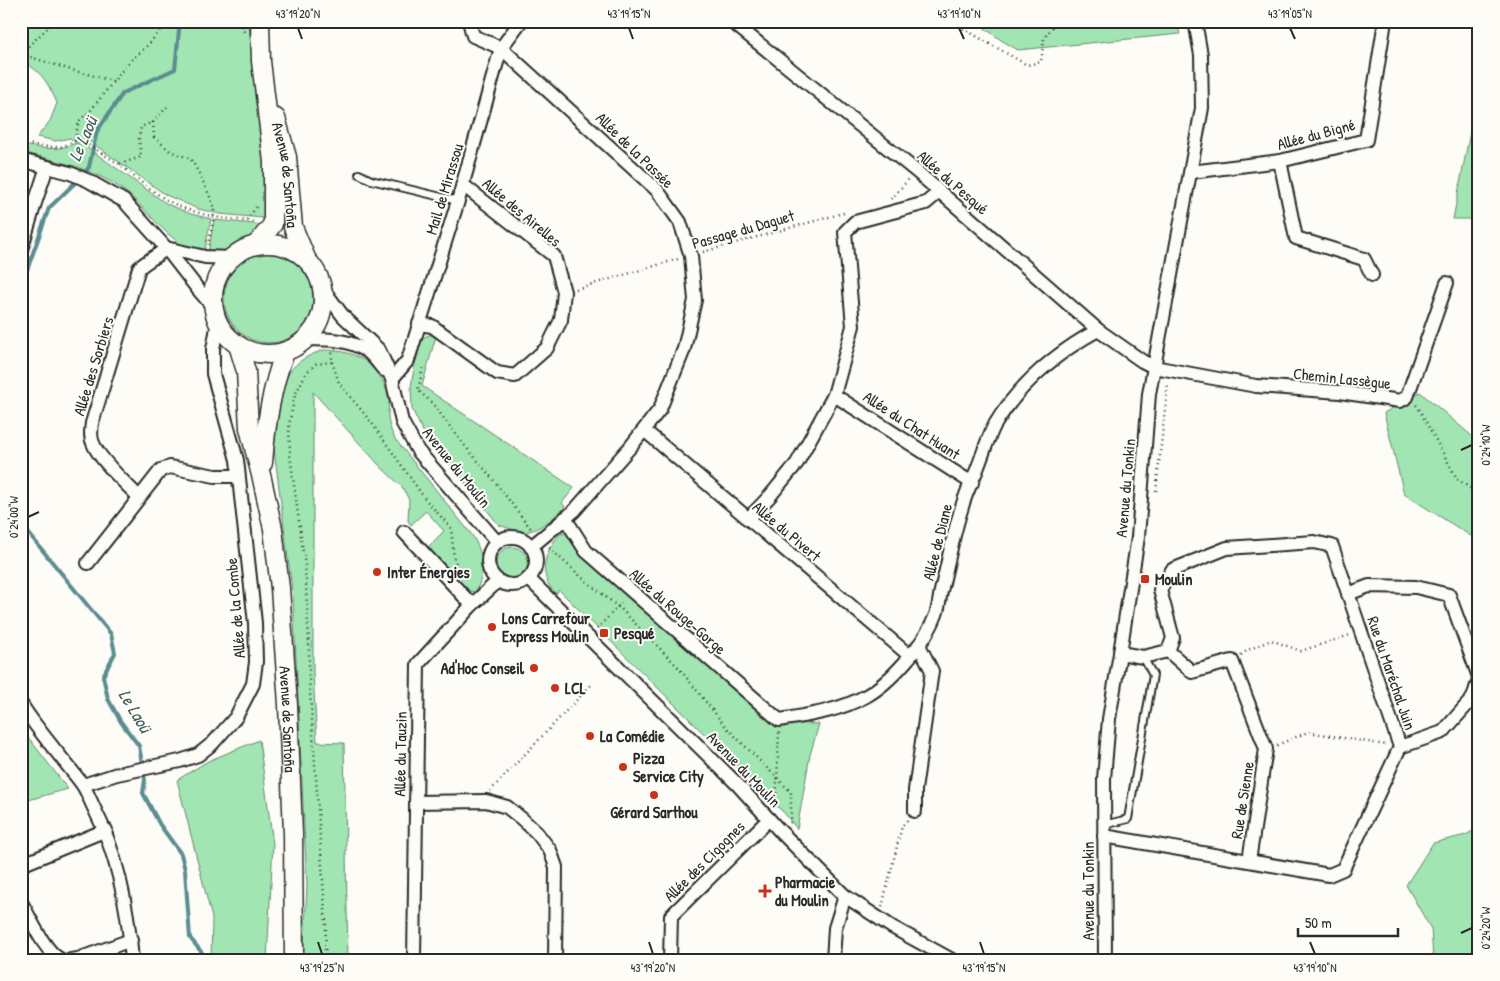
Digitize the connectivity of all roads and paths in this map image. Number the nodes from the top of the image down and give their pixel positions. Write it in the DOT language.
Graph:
graph roads {
  1 [pos="56,21"];
  2 [pos="167,21"];
  3 [pos="260,21"];
  4 [pos="469,21"];
  5 [pos="521,21"];
  6 [pos="731,21"];
  7 [pos="950,21"];
  8 [pos="1056,21"];
  9 [pos="1195,21"];
  10 [pos="1384,21"];
  11 [pos="501,48"];
  12 [pos="21,54"];
  13 [pos="261,61"];
  14 [pos="113,81"];
  15 [pos="167,107"];
  16 [pos="153,122"];
  17 [pos="76,140"];
  18 [pos="21,143"];
  19 [pos="21,160"];
  20 [pos="1280,161"];
  21 [pos="119,164"];
  22 [pos="48,167"];
  23 [pos="916,171"];
  24 [pos="1191,172"];
  25 [pos="359,174"];
  26 [pos="21,179"];
  27 [pos="27,182"];
  28 [pos="463,185"];
  29 [pos="939,192"];
  30 [pos="891,199"];
  31 [pos="458,201"];
  32 [pos="854,210"];
  33 [pos="213,217"];
  34 [pos="262,222"];
  35 [pos="256,245"];
  36 [pos="166,248"];
  37 [pos="21,250"];
  38 [pos="206,251"];
  39 [pos="691,256"];
  40 [pos="231,258"];
  41 [pos="306,258"];
  42 [pos="1372,275"];
  43 [pos="1447,283"];
  44 [pos="323,289"];
  45 [pos="564,292"];
  46 [pos="216,315"];
  47 [pos="419,324"];
  48 [pos="1098,330"];
  49 [pos="307,339"];
  50 [pos="238,345"];
  51 [pos="331,347"];
  52 [pos="285,352"];
  53 [pos="332,362"];
  54 [pos="1154,367"];
  55 [pos="423,368"];
  56 [pos="392,379"];
  57 [pos="834,395"];
  58 [pos="1407,397"];
  59 [pos="644,430"];
  60 [pos="238,476"];
  61 [pos="262,479"];
  62 [pos="972,483"];
  63 [pos="1479,494"];
  64 [pos="139,497"];
  65 [pos="565,518"];
  66 [pos="748,519"];
  67 [pos="533,531"];
  68 [pos="404,532"];
  69 [pos="497,542"];
  70 [pos="531,547"];
  71 [pos="548,547"];
  72 [pos="88,563"];
  73 [pos="461,574"];
  74 [pos="529,579"];
  75 [pos="498,581"];
  76 [pos="632,592"];
  77 [pos="1348,594"];
  78 [pos="472,605"];
  79 [pos="618,607"];
  80 [pos="1360,631"];
  81 [pos="589,638"];
  82 [pos="919,645"];
  83 [pos="1168,651"];
  84 [pos="1120,653"];
  85 [pos="910,656"];
  86 [pos="1144,657"];
  87 [pos="1232,661"];
  88 [pos="1479,678"];
  89 [pos="591,685"];
  90 [pos="1476,700"];
  91 [pos="21,704"];
  92 [pos="779,720"];
  93 [pos="1400,747"];
  94 [pos="1266,749"];
  95 [pos="777,778"];
  96 [pos="83,785"];
  97 [pos="486,801"];
  98 [pos="416,802"];
  99 [pos="915,811"];
  100 [pos="769,819"];
  101 [pos="106,830"];
  102 [pos="779,830"];
  103 [pos="1104,830"];
  104 [pos="1249,861"];
  105 [pos="21,866"];
  106 [pos="845,896"];
  107 [pos="21,902"];
  108 [pos="880,918"];
  109 [pos="131,940"];
  110 [pos="62,960"];
  111 [pos="71,960"];
  112 [pos="132,960"];
  113 [pos="294,960"];
  114 [pos="325,960"];
  115 [pos="414,960"];
  116 [pos="555,960"];
  117 [pos="670,960"];
  118 [pos="832,960"];
  119 [pos="952,960"];
  120 [pos="1105,960"];
  1 -- 12 [label="path"];
  2 -- 14 [label="path"];
  3 -- 13 [label="main road, Avenue de Santoña"];
  4 -- 11 [label="street"];
  5 -- 11 [label="street"];
  6 -- 23 [label="street, Allée du Pesqué"];
  7 -- 8 [label="path"];
  9 -- 24 [label="street, Avenue du Tonkin"];
  10 -- 20 [label="street, Allée du Bigné"];
  11 -- 28 [label="street, Mail de Mirassou"];
  11 -- 39 [label="street, Allée de la Passée"];
  12 -- 14 [label="path"];
  13 -- 35 [label="main road, Avenue de Santoña"];
  13 -- 41 [label="main road, Avenue de Santoña"];
  14 -- 17 [label="path"];
  15 -- 16 [label="path"];
  16 -- 21 [label="path"];
  16 -- 33 [label="path"];
  17 -- 18 [label="path"];
  17 -- 21 [label="path"];
  19 -- 22 [label="street"];
  20 -- 24 [label="street, Allée du Bigné"];
  20 -- 42 [label="street"];
  21 -- 33 [label="path"];
  22 -- 36 [label="street"];
  22 -- 37 [label="street"];
  23 -- 29 [label="street, Allée du Pesqué"];
  23 -- 30 [label="path"];
  24 -- 54 [label="street, Avenue du Tonkin"];
  25 -- 31 [label="lane"];
  26 -- 27 [label="path"];
  28 -- 31 [label="street, Mail de Mirassou"];
  28 -- 45 [label="street, Allée des Airelles"];
  29 -- 48 [label="street, Allée du Pesqué"];
  29 -- 57 [label="street"];
  31 -- 47 [label="street, Mail de Mirassou"];
  32 -- 39 [label="path, Passage du Daguet"];
  33 -- 34 [label="path"];
  33 -- 38 [label="path"];
  35 -- 40 [label="main road"];
  35 -- 41 [label="main road"];
  36 -- 40 [label="street"];
  36 -- 46 [label="street"];
  36 -- 64 [label="street, Allée des Sorbiers"];
  39 -- 45 [label="path, Passage du Daguet"];
  39 -- 59 [label="street, Allée de la Passée"];
  40 -- 46 [label="main road"];
  41 -- 44 [label="main road"];
  43 -- 58 [label="street, Chemin Lassègue"];
  44 -- 49 [label="main road"];
  44 -- 56 [label="street, Avenue du Moulin"];
  45 -- 47 [label="street, Allée des Airelles"];
  46 -- 50 [label="main road"];
  46 -- 60 [label="street, Allée de la Combe"];
  47 -- 56 [label="street, Mail de Mirassou"];
  48 -- 54 [label="street, Allée du Pesqué"];
  48 -- 62 [label="street, Allée de Diane"];
  49 -- 52 [label="main road"];
  49 -- 56 [label="street, Avenue du Moulin"];
  50 -- 52 [label="main road"];
  50 -- 61 [label="main road, Avenue de Santoña"];
  51 -- 53 [label="path"];
  52 -- 61 [label="main road, Avenue de Santoña"];
  53 -- 73 [label="path"];
  53 -- 114 [label="path"];
  54 -- 58 [label="street, Chemin Lassègue"];
  54 -- 84 [label="street, Avenue du Tonkin"];
  55 -- 67 [label="path"];
  56 -- 69 [label="street, Avenue du Moulin"];
  57 -- 62 [label="street, Allée du Chat Huant"];
  57 -- 66 [label="street"];
  58 -- 63 [label="path"];
  59 -- 65 [label="street, Allée de la Passée"];
  59 -- 66 [label="street, Allée du Pivert"];
  60 -- 64 [label="street"];
  60 -- 96 [label="street, Allée de la Combe"];
  61 -- 113 [label="main road, Avenue de Santoña"];
  62 -- 82 [label="street, Allée de Diane"];
  64 -- 72 [label="street"];
  65 -- 70 [label="street, Allée de la Passée"];
  65 -- 76 [label="street, Allée du Rouge-Gorge"];
  66 -- 85 [label="street, Allée du Pivert"];
  68 -- 78 [label="street"];
  69 -- 70 [label="street"];
  69 -- 75 [label="street"];
  70 -- 74 [label="street"];
  71 -- 79 [label="path"];
  74 -- 75 [label="street"];
  74 -- 81 [label="street, Avenue du Moulin"];
  75 -- 78 [label="street, Allée du Tauzin"];
  76 -- 79 [label="path"];
  76 -- 92 [label="street, Allée du Rouge-Gorge"];
  77 -- 80 [label="street, Rue du Maréchal Juin"];
  77 -- 83 [label="street, Rue du Maréchal Juin"];
  77 -- 88 [label="street"];
  78 -- 98 [label="street, Allée du Tauzin"];
  79 -- 81 [label="path"];
  79 -- 95 [label="path"];
  80 -- 87 [label="path"];
  80 -- 93 [label="street, Rue du Maréchal Juin"];
  81 -- 100 [label="street, Avenue du Moulin"];
  82 -- 85 [label="street, Allée de Diane"];
  82 -- 99 [label="street"];
  83 -- 86 [label="street"];
  83 -- 87 [label="street"];
  84 -- 86 [label="street"];
  84 -- 103 [label="street, Avenue du Tonkin"];
  85 -- 92 [label="street, Allée de Diane"];
  86 -- 103 [label="lane"];
  87 -- 94 [label="street, Rue de Sienne"];
  88 -- 90 [label="street"];
  89 -- 97 [label="path"];
  90 -- 93 [label="street"];
  91 -- 96 [label="street"];
  92 -- 95 [label="path"];
  93 -- 94 [label="path"];
  93 -- 104 [label="street, Rue du Maréchal Juin"];
  94 -- 104 [label="street, Rue de Sienne"];
  95 -- 100 [label="path"];
  95 -- 102 [label="path"];
  96 -- 101 [label="street"];
  97 -- 98 [label="street"];
  97 -- 116 [label="street"];
  98 -- 115 [label="street, Allée du Tauzin"];
  99 -- 108 [label="path"];
  100 -- 102 [label="street, Avenue du Moulin"];
  100 -- 117 [label="street, Allée des Cigognes"];
  101 -- 105 [label="street"];
  101 -- 109 [label="street"];
  102 -- 106 [label="street, Avenue du Moulin"];
  103 -- 104 [label="street, Rue du Maréchal Juin"];
  103 -- 120 [label="street, Avenue du Tonkin"];
  106 -- 108 [label="street, Avenue du Moulin"];
  106 -- 118 [label="street"];
  107 -- 110 [label="street"];
  108 -- 119 [label="street, Avenue du Moulin"];
  109 -- 111 [label="street"];
  109 -- 112 [label="street"];
}
